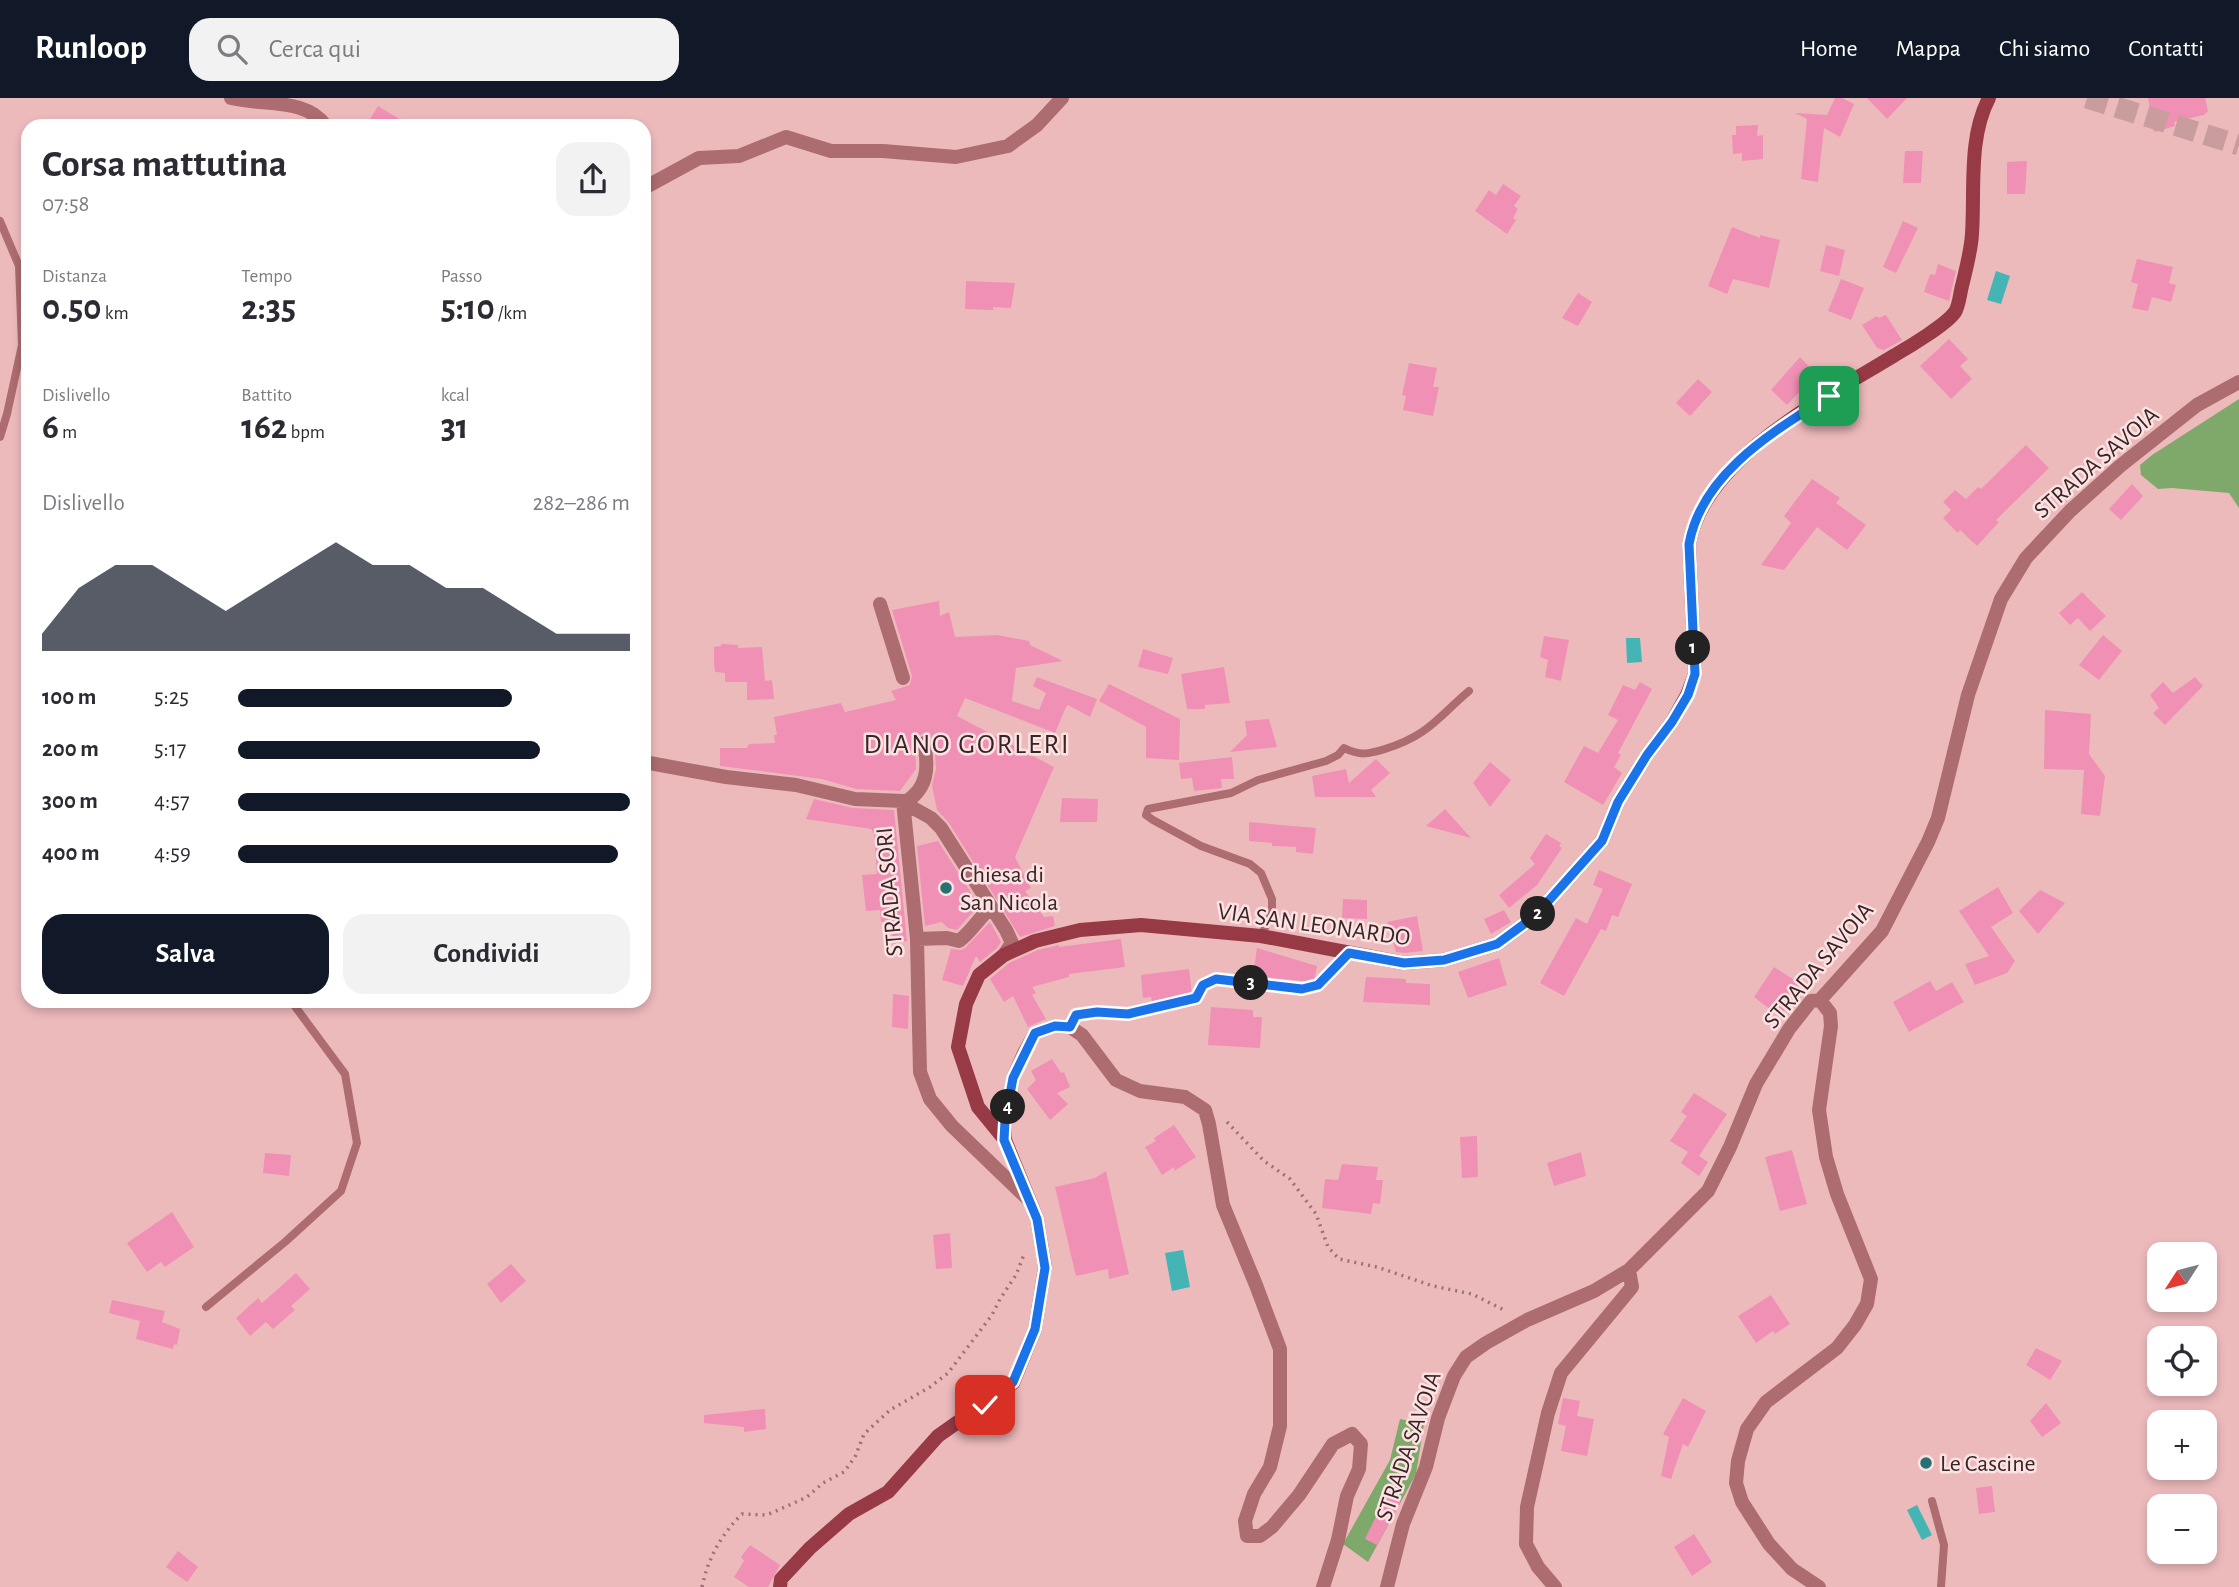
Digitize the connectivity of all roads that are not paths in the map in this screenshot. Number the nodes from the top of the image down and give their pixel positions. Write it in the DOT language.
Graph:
graph roads {
  1 [pos="231,98"];
  2 [pos="1062,98"];
  3 [pos="1989,98"];
  4 [pos="322,119"];
  5 [pos="651,184"];
  6 [pos="0,221"];
  7 [pos="21,319"];
  8 [pos="21,350"];
  9 [pos="2239,382"];
  10 [pos="0,437"];
  11 [pos="880,604"];
  12 [pos="903,678"];
  13 [pos="1469,691"];
  14 [pos="924,743"];
  15 [pos="651,763"];
  16 [pos="904,803"];
  17 [pos="991,907"];
  18 [pos="1261,936"];
  19 [pos="917,939"];
  20 [pos="1004,955"];
  21 [pos="1820,1000"];
  22 [pos="295,1008"];
  23 [pos="1004,1140"];
  24 [pos="1029,1200"];
  25 [pos="1629,1270"];
  26 [pos="206,1307"];
  27 [pos="1932,1501"];
  28 [pos="780,1587"];
  29 [pos="1323,1587"];
  30 [pos="1387,1587"];
  31 [pos="1555,1587"];
  32 [pos="1819,1587"];
  33 [pos="1941,1587"];
  1 -- 4 [label="street"];
  2 -- 5 [label="street"];
  3 -- 18 [label="main road, VIA SAN LEONARDO"];
  6 -- 7 [label="lane"];
  8 -- 10 [label="lane"];
  9 -- 21 [label="street, STRADA SAVOIA"];
  11 -- 12 [label="street"];
  13 -- 18 [label="lane"];
  14 -- 16 [label="street"];
  15 -- 16 [label="street, STRADA SORI"];
  16 -- 17 [label="street"];
  16 -- 19 [label="street, STRADA SORI"];
  17 -- 19 [label="street"];
  17 -- 20 [label="street"];
  18 -- 20 [label="main road, VIA SAN LEONARDO"];
  19 -- 24 [label="street, STRADA SORI"];
  20 -- 23 [label="main road, VIA SAN LEONARDO"];
  21 -- 25 [label="street, STRADA SAVOIA"];
  21 -- 32 [label="street"];
  22 -- 26 [label="lane"];
  23 -- 24 [label="main road, VIA SAN LEONARDO"];
  23 -- 29 [label="street"];
  24 -- 28 [label="main road, VIA SAN LEONARDO"];
  25 -- 30 [label="street, STRADA SAVOIA"];
  25 -- 31 [label="street"];
  27 -- 33 [label="lane"];
}
